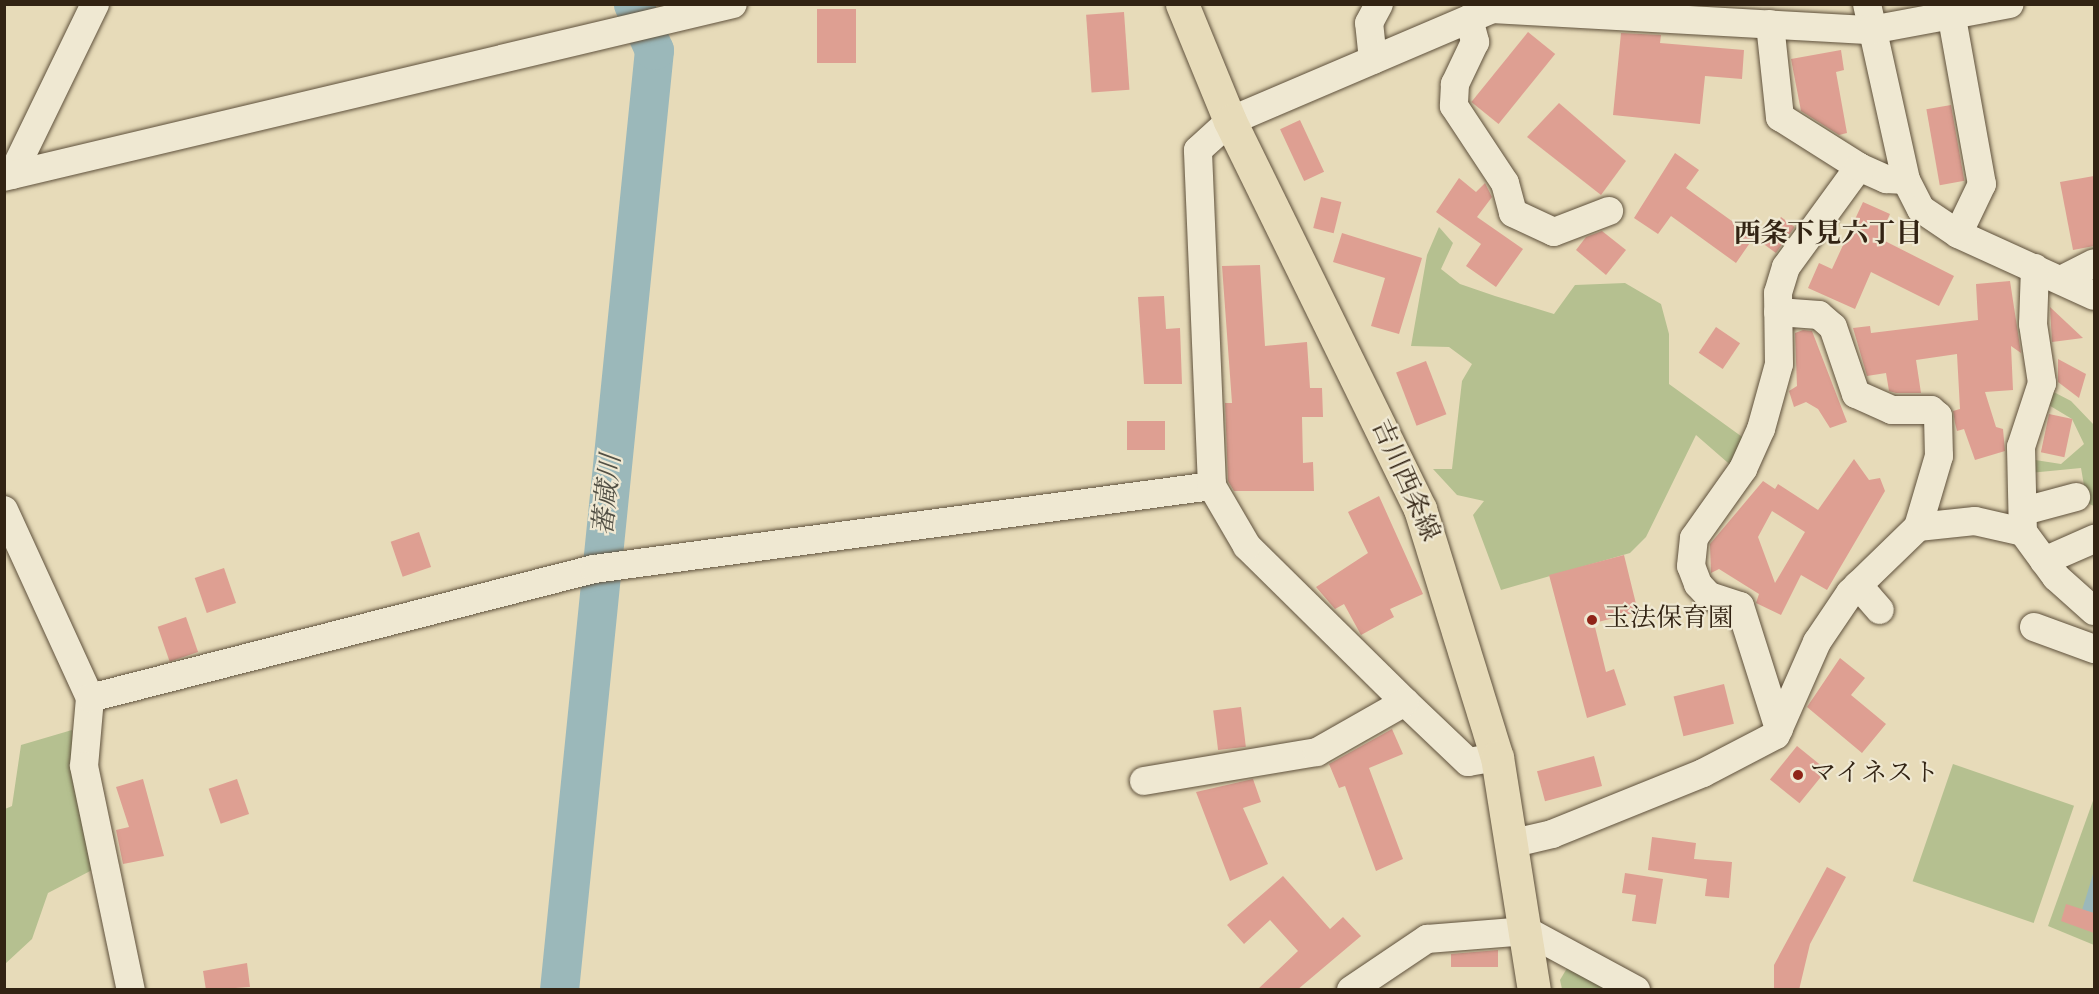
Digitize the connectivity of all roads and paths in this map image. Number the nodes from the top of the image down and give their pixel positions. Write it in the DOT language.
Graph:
graph roads {
  1 [pos="95,4"];
  2 [pos="733,4"];
  3 [pos="1182,4"];
  4 [pos="1379,4"];
  5 [pos="2010,4"];
  6 [pos="1662,11"];
  7 [pos="1869,17"];
  8 [pos="1952,18"];
  9 [pos="1469,19"];
  10 [pos="1770,24"];
  11 [pos="1373,60"];
  12 [pos="1230,121"];
  13 [pos="1859,167"];
  14 [pos="8,176"];
  15 [pos="1906,180"];
  16 [pos="1609,212"];
  17 [pos="1958,234"];
  18 [pos="2094,263"];
  19 [pos="2035,268"];
  20 [pos="2061,280"];
  21 [pos="2094,296"];
  22 [pos="1778,312"];
  23 [pos="1212,486"];
  24 [pos="2076,497"];
  25 [pos="4,510"];
  26 [pos="2023,521"];
  27 [pos="1918,527"];
  28 [pos="2094,538"];
  29 [pos="2044,561"];
  30 [pos="1858,585"];
  31 [pos="1880,610"];
  32 [pos="2094,611"];
  33 [pos="2034,627"];
  34 [pos="2094,649"];
  35 [pos="90,698"];
  36 [pos="1405,702"];
  37 [pos="1779,729"];
  38 [pos="1497,758"];
  39 [pos="1144,781"];
  40 [pos="1514,843"];
  41 [pos="1527,931"];
  42 [pos="131,990"];
  43 [pos="1351,990"];
  44 [pos="1534,990"];
  45 [pos="1636,990"];
  1 -- 14 [label="street"];
  2 -- 14 [label="street"];
  3 -- 12 [label="main road, 吉川西条線"];
  4 -- 11 [label="street"];
  5 -- 8 [label="street"];
  6 -- 9 [label="street"];
  6 -- 10 [label="street"];
  7 -- 8 [label="street"];
  7 -- 10 [label="street"];
  7 -- 15 [label="street"];
  8 -- 17 [label="street"];
  9 -- 11 [label="street"];
  9 -- 16 [label="street"];
  10 -- 13 [label="street"];
  11 -- 12 [label="street"];
  12 -- 23 [label="street"];
  12 -- 38 [label="main road, 吉川西条線"];
  13 -- 15 [label="street"];
  13 -- 22 [label="street"];
  15 -- 17 [label="street"];
  17 -- 19 [label="street"];
  18 -- 20 [label="street"];
  19 -- 20 [label="street"];
  19 -- 26 [label="street"];
  20 -- 21 [label="street"];
  22 -- 27 [label="street"];
  22 -- 37 [label="street"];
  23 -- 35 [label="street"];
  23 -- 36 [label="street"];
  24 -- 26 [label="street"];
  25 -- 35 [label="street"];
  26 -- 27 [label="street"];
  26 -- 29 [label="street"];
  27 -- 30 [label="street"];
  28 -- 29 [label="street"];
  29 -- 32 [label="street"];
  30 -- 31 [label="street"];
  30 -- 37 [label="street"];
  33 -- 34 [label="street"];
  35 -- 42 [label="street"];
  36 -- 38 [label="street"];
  36 -- 39 [label="street"];
  37 -- 40 [label="street"];
  38 -- 40 [label="main road, 吉川西条線"];
  40 -- 41 [label="main road, 吉川西条線"];
  41 -- 43 [label="street"];
  41 -- 44 [label="main road, 吉川西条線"];
  41 -- 45 [label="street"];
}
